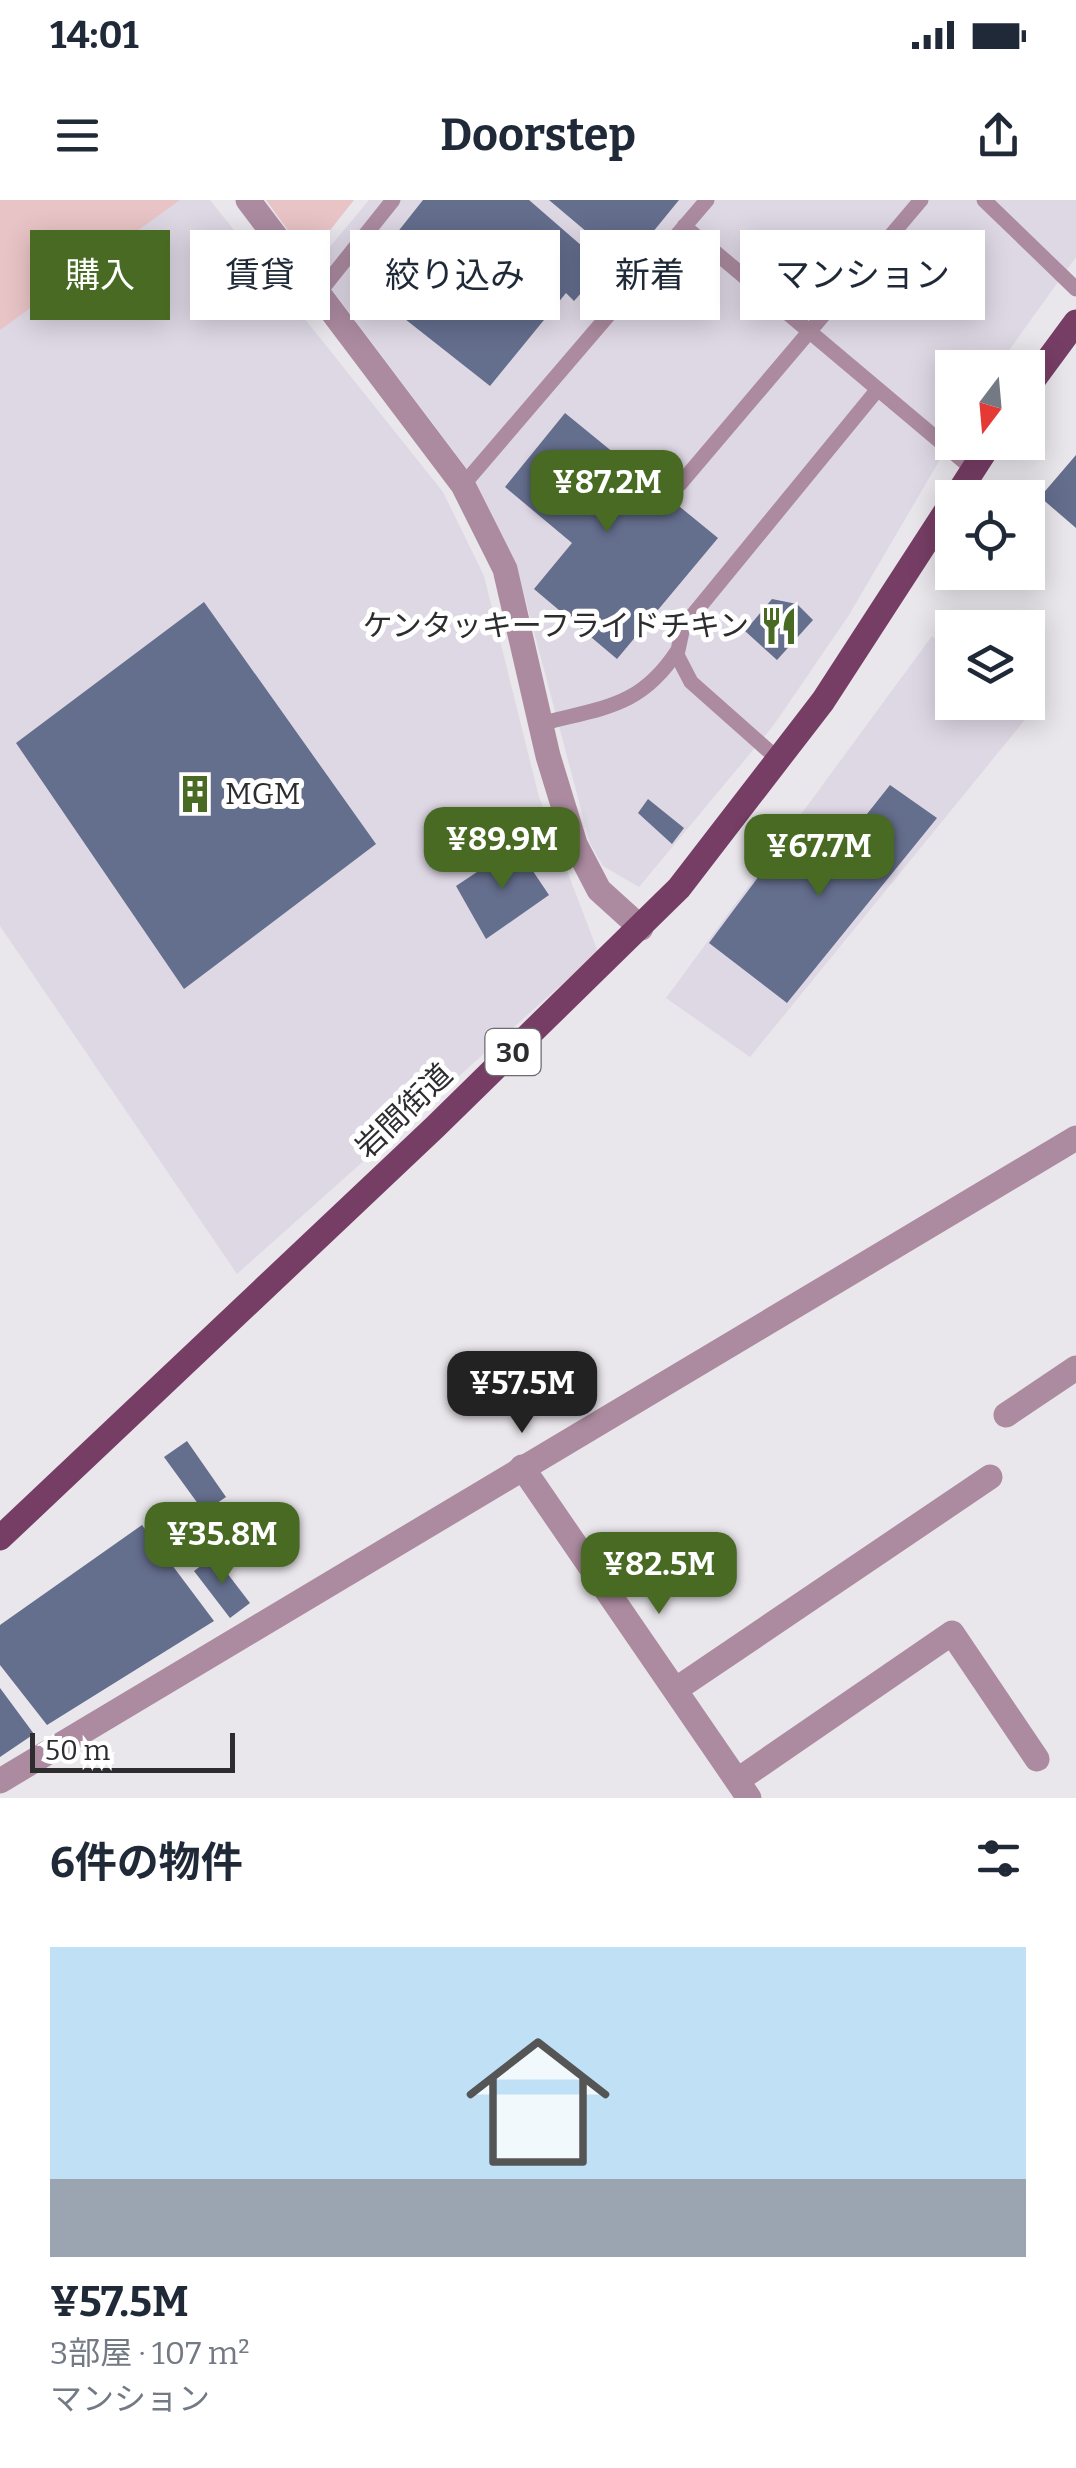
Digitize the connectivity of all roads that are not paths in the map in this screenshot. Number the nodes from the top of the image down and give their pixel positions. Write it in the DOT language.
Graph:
graph roads {
  1 [pos="248,200"];
  2 [pos="393,200"];
  3 [pos="706,200"];
  4 [pos="921,200"];
  5 [pos="984,200"];
  6 [pos="684,226"];
  7 [pos="270,230"];
  8 [pos="330,279"];
  9 [pos="1076,289"];
  10 [pos="330,310"];
  11 [pos="1076,322"];
  12 [pos="808,330"];
  13 [pos="1045,364"];
  14 [pos="878,389"];
  15 [pos="980,460"];
  16 [pos="974,470"];
  17 [pos="967,480"];
  18 [pos="680,484"];
  19 [pos="462,486"];
  20 [pos="935,528"];
  21 [pos="678,650"];
  22 [pos="540,724"];
  23 [pos="779,760"];
  24 [pos="642,928"];
  25 [pos="1076,1138"];
  26 [pos="1076,1368"];
  27 [pos="1006,1415"];
  28 [pos="522,1468"];
  29 [pos="990,1476"];
  30 [pos="0,1538"];
  31 [pos="675,1690"];
  32 [pos="1037,1760"];
  33 [pos="0,1781"];
  34 [pos="744,1789"];
  1 -- 7 [label="street"];
  2 -- 8 [label="lane"];
  3 -- 6 [label="lane"];
  4 -- 12 [label="lane"];
  5 -- 9 [label="lane"];
  6 -- 12 [label="lane"];
  6 -- 19 [label="lane"];
  10 -- 19 [label="street"];
  11 -- 13 [label="main road"];
  12 -- 14 [label="lane"];
  12 -- 18 [label="lane"];
  14 -- 16 [label="lane"];
  14 -- 21 [label="lane"];
  15 -- 16 [label="main road, 岩間街道 / 30"];
  16 -- 17 [label="main road, 岩間街道 / 30"];
  19 -- 22 [label="street"];
  20 -- 23 [label="main road, 岩間街道 / 30"];
  21 -- 22 [label="lane"];
  21 -- 23 [label="lane"];
  22 -- 24 [label="street"];
  23 -- 24 [label="main road, 岩間街道 / 30"];
  24 -- 30 [label="main road, 岩間街道 / 30"];
  25 -- 28 [label="street"];
  26 -- 27 [label="street"];
  28 -- 31 [label="street"];
  28 -- 33 [label="street"];
  29 -- 31 [label="street"];
  31 -- 34 [label="street"];
  32 -- 34 [label="street"];
}
